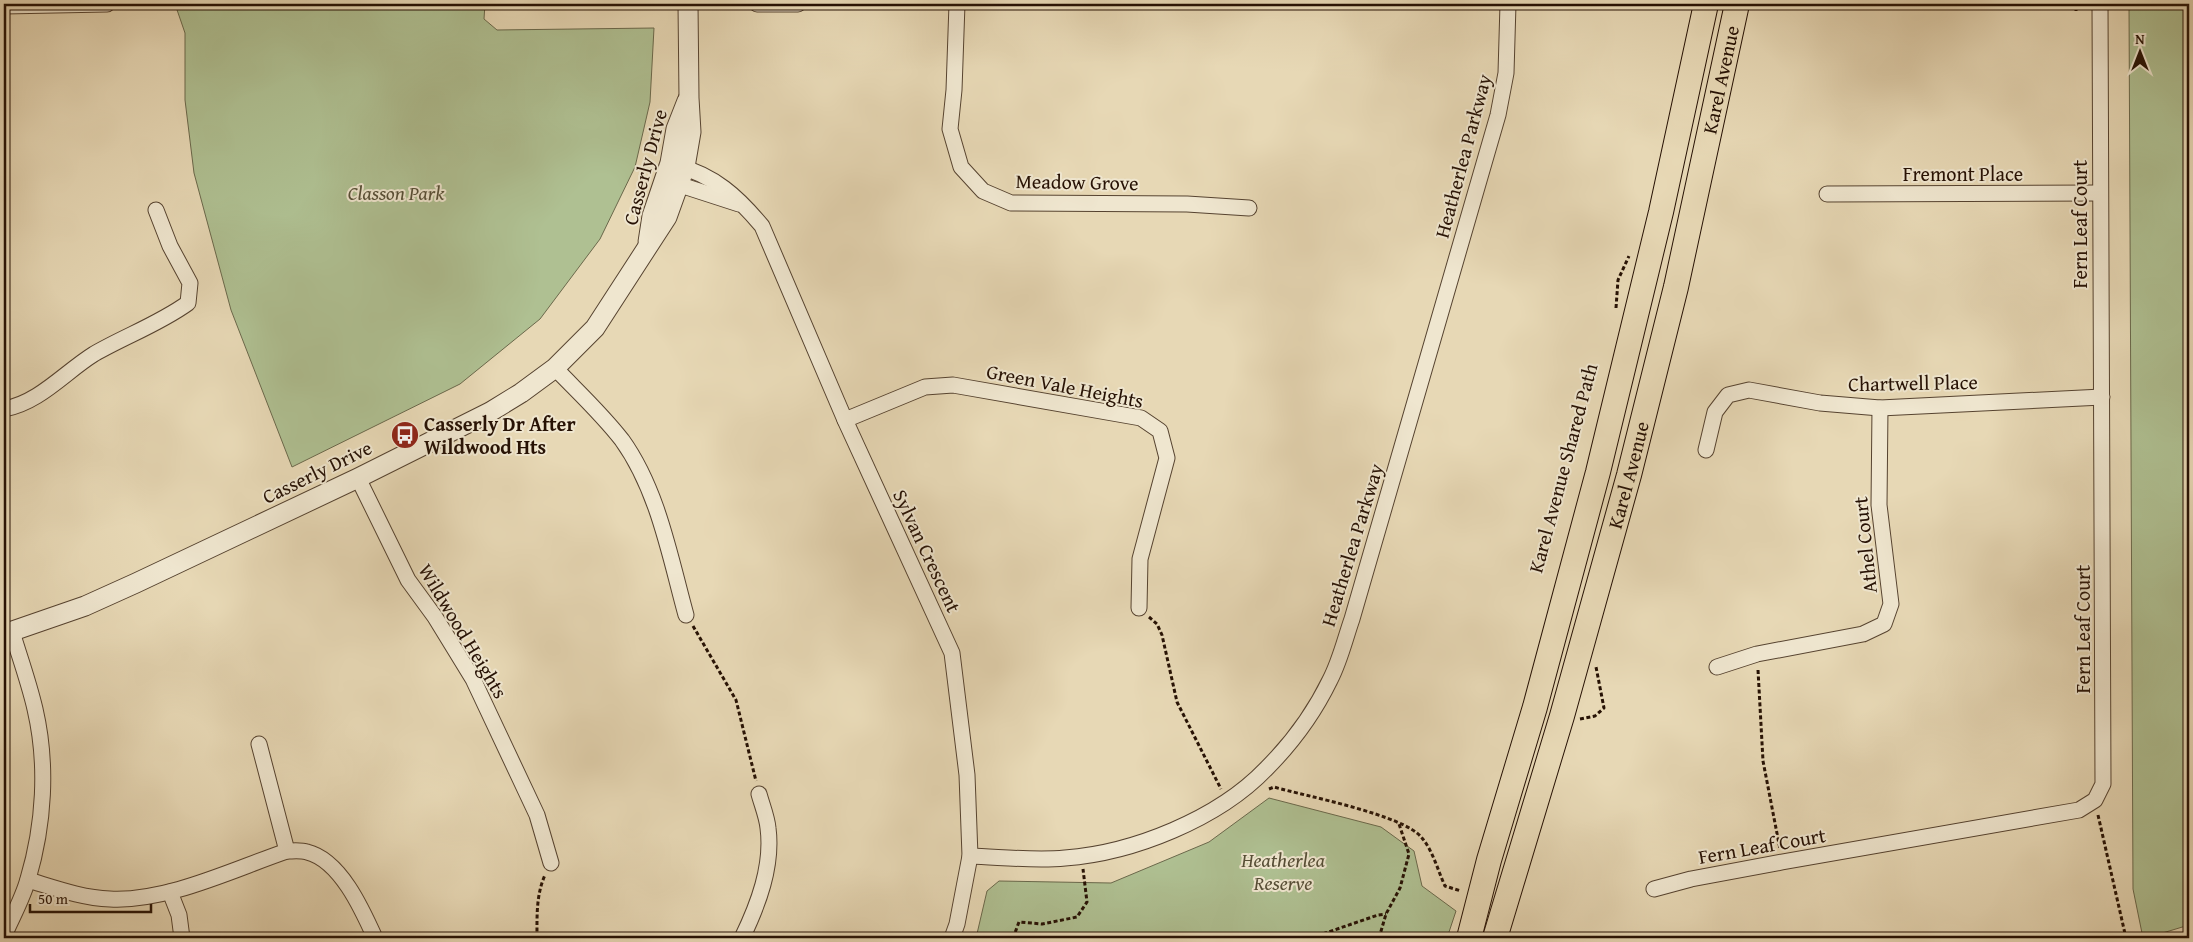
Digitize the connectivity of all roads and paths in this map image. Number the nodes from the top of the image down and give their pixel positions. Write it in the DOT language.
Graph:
graph roads {
  1 [pos="107,4"];
  2 [pos="688,4"];
  3 [pos="757,4"];
  4 [pos="798,4"];
  5 [pos="957,4"];
  6 [pos="1508,4"];
  7 [pos="1706,4"];
  8 [pos="1737,4"];
  9 [pos="2076,4"];
  10 [pos="2100,4"];
  11 [pos="4,6"];
  12 [pos="2076,12"];
  13 [pos="675,174"];
  14 [pos="1826,194"];
  15 [pos="2099,194"];
  16 [pos="1695,200"];
  17 [pos="1249,208"];
  18 [pos="156,210"];
  19 [pos="1632,249"];
  20 [pos="1640,300"];
  21 [pos="1617,312"];
  22 [pos="555,368"];
  23 [pos="2102,397"];
  24 [pos="1880,408"];
  25 [pos="4,409"];
  26 [pos="845,420"];
  27 [pos="1706,450"];
  28 [pos="358,478"];
  29 [pos="1139,608"];
  30 [pos="686,615"];
  31 [pos="8,633"];
  32 [pos="1757,654"];
  33 [pos="1717,667"];
  34 [pos="259,744"];
  35 [pos="1261,791"];
  36 [pos="759,794"];
  37 [pos="2095,800"];
  38 [pos="1227,801"];
  39 [pos="1399,823"];
  40 [pos="1778,839"];
  41 [pos="287,850"];
  42 [pos="970,856"];
  43 [pos="1081,856"];
  44 [pos="551,863"];
  45 [pos="28,880"];
  46 [pos="1463,884"];
  47 [pos="1654,889"];
  48 [pos="1462,891"];
  49 [pos="170,892"];
  50 [pos="1459,901"];
  51 [pos="1386,914"];
  52 [pos="4,936"];
  53 [pos="182,938"];
  54 [pos="375,938"];
  55 [pos="538,938"];
  56 [pos="742,938"];
  57 [pos="952,938"];
  58 [pos="1013,938"];
  59 [pos="1311,938"];
  60 [pos="1379,938"];
  61 [pos="1469,938"];
  62 [pos="1495,938"];
  63 [pos="2126,938"];
  1 -- 11 [label="street"];
  2 -- 13 [label="street, Casserly Drive"];
  3 -- 4 [label="street"];
  5 -- 17 [label="street, Meadow Grove"];
  6 -- 38 [label="street, Heatherlea Parkway"];
  7 -- 20 [label="main road, Karel Avenue"];
  8 -- 16 [label="main road, Karel Avenue"];
  9 -- 12 [label="path"];
  10 -- 15 [label="street, Fern Leaf Court"];
  13 -- 22 [label="street, Casserly Drive"];
  13 -- 26 [label="street, Sylvan Crescent"];
  14 -- 15 [label="street, Fremont Place"];
  15 -- 23 [label="street, Fern Leaf Court"];
  16 -- 20 [label="main road"];
  16 -- 62 [label="main road, Karel Avenue"];
  18 -- 25 [label="street"];
  19 -- 21 [label="path"];
  20 -- 61 [label="main road, Karel Avenue"];
  22 -- 28 [label="street, Casserly Drive"];
  22 -- 30 [label="street"];
  23 -- 24 [label="street, Chartwell Place"];
  23 -- 37 [label="street, Fern Leaf Court"];
  24 -- 27 [label="street, Chartwell Place"];
  24 -- 32 [label="street, Athel Court"];
  26 -- 29 [label="street, Green Vale Heights"];
  26 -- 42 [label="street, Sylvan Crescent"];
  28 -- 31 [label="street, Casserly Drive"];
  28 -- 44 [label="street, Wildwood Heights"];
  29 -- 38 [label="path"];
  30 -- 36 [label="path"];
  31 -- 45 [label="street"];
  32 -- 33 [label="street, Athel Court"];
  32 -- 40 [label="path"];
  34 -- 41 [label="street"];
  35 -- 39 [label="path"];
  36 -- 56 [label="street"];
  37 -- 47 [label="street, Fern Leaf Court"];
  37 -- 63 [label="path"];
  38 -- 43 [label="street, Heatherlea Parkway"];
  39 -- 48 [label="path"];
  39 -- 51 [label="path"];
  41 -- 49 [label="street"];
  41 -- 54 [label="street"];
  42 -- 43 [label="street, Heatherlea Parkway"];
  42 -- 57 [label="street, Sylvan Crescent"];
  43 -- 58 [label="path"];
  44 -- 55 [label="path"];
  45 -- 49 [label="street"];
  45 -- 52 [label="street"];
  46 -- 48 [label="path"];
  48 -- 50 [label="path"];
  49 -- 53 [label="street"];
  51 -- 59 [label="path"];
  51 -- 60 [label="path"];
}
